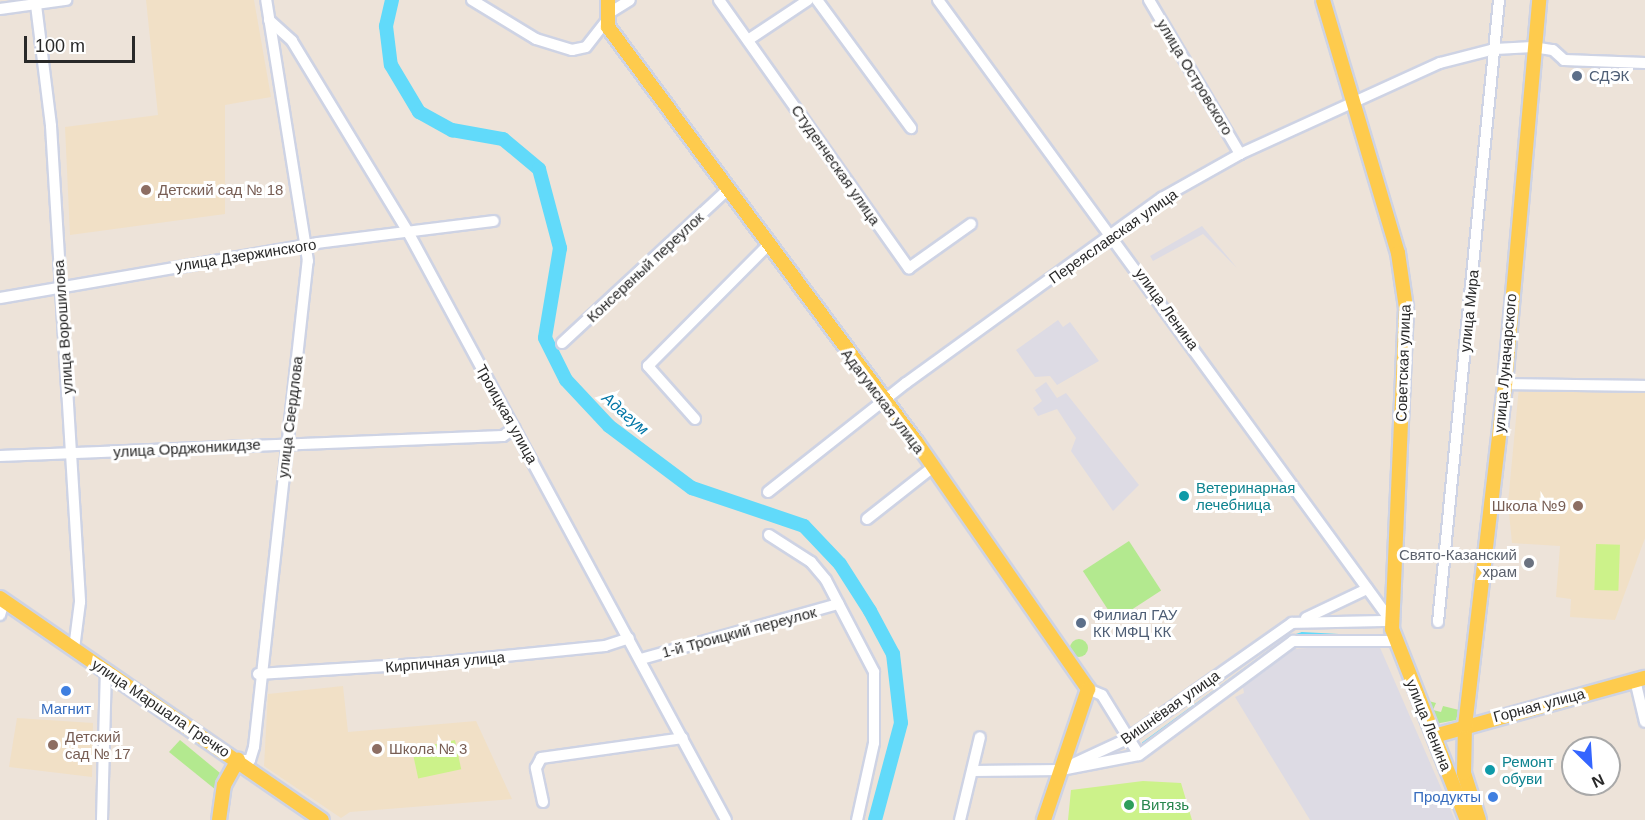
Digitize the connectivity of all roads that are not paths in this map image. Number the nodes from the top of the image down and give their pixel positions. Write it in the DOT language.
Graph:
graph roads {
  1 [pos="66,0"];
  2 [pos="266,0"];
  3 [pos="472,0"];
  4 [pos="608,0"];
  5 [pos="630,0"];
  6 [pos="719,0"];
  7 [pos="808,0"];
  8 [pos="817,0"];
  9 [pos="938,0"];
  10 [pos="1149,0"];
  11 [pos="1323,0"];
  12 [pos="1499,0"];
  13 [pos="1539,0"];
  14 [pos="36,5"];
  15 [pos="0,9"];
  16 [pos="606,18"];
  17 [pos="269,20"];
  18 [pos="748,40"];
  19 [pos="1533,47"];
  20 [pos="1496,49"];
  21 [pos="1645,63"];
  22 [pos="1353,101"];
  23 [pos="911,128"];
  24 [pos="1240,154"];
  25 [pos="727,190"];
  26 [pos="494,221"];
  27 [pos="971,224"];
  28 [pos="408,232"];
  29 [pos="1114,234"];
  30 [pos="308,245"];
  31 [pos="768,246"];
  32 [pos="60,287"];
  33 [pos="0,298"];
  34 [pos="562,343"];
  35 [pos="1504,384"];
  36 [pos="1645,386"];
  37 [pos="884,400"];
  38 [pos="695,419"];
  39 [pos="514,428"];
  40 [pos="287,444"];
  41 [pos="71,454"];
  42 [pos="0,456"];
  43 [pos="933,468"];
  44 [pos="768,492"];
  45 [pos="867,519"];
  46 [pos="769,535"];
  47 [pos="1368,589"];
  48 [pos="2,599"];
  49 [pos="838,604"];
  50 [pos="0,615"];
  51 [pos="1300,620"];
  52 [pos="1438,622"];
  53 [pos="1393,631"];
  54 [pos="629,638"];
  55 [pos="74,649"];
  56 [pos="641,659"];
  57 [pos="106,671"];
  58 [pos="258,674"];
  59 [pos="1640,679"];
  60 [pos="1088,689"];
  61 [pos="1645,722"];
  62 [pos="1465,726"];
  63 [pos="1434,736"];
  64 [pos="980,737"];
  65 [pos="682,738"];
  66 [pos="1127,739"];
  67 [pos="1139,755"];
  68 [pos="238,760"];
  69 [pos="1061,770"];
  70 [pos="973,771"];
  71 [pos="543,802"];
  72 [pos="102,820"];
  73 [pos="219,820"];
  74 [pos="322,820"];
  75 [pos="726,820"];
  76 [pos="857,820"];
  77 [pos="960,820"];
  78 [pos="1044,820"];
  79 [pos="1467,820"];
  80 [pos="1479,820"];
  1 -- 14 [label="street"];
  2 -- 17 [label="street, улица Свердлова"];
  3 -- 16 [label="street"];
  4 -- 16 [label="main road"];
  5 -- 16 [label="street"];
  6 -- 18 [label="street, Студенческая улица"];
  7 -- 18 [label="street"];
  8 -- 23 [label="street"];
  9 -- 29 [label="street, улица Ленина"];
  10 -- 24 [label="street, улица Островского"];
  11 -- 22 [label="main road, Советская улица"];
  12 -- 20 [label="street, улица Мира"];
  13 -- 19 [label="main road, улица Луначарского"];
  14 -- 15 [label="street"];
  14 -- 32 [label="street, улица Ворошилова"];
  16 -- 25 [label="main road, Адагумская улица"];
  17 -- 28 [label="street, Троицкая улица"];
  17 -- 30 [label="street, улица Свердлова"];
  18 -- 27 [label="street, Студенческая улица"];
  19 -- 20 [label="street, Переяславская улица"];
  19 -- 21 [label="street, Переяславская улица"];
  19 -- 35 [label="main road, улица Луначарского"];
  20 -- 22 [label="street, Переяславская улица"];
  20 -- 52 [label="street, улица Мира"];
  22 -- 24 [label="street, Переяславская улица"];
  22 -- 53 [label="main road, Советская улица"];
  24 -- 29 [label="street, Переяславская улица"];
  25 -- 31 [label="main road, Адагумская улица"];
  25 -- 34 [label="street, Консервный переулок"];
  26 -- 28 [label="street, улица Дзержинского"];
  28 -- 30 [label="street, улица Дзержинского"];
  28 -- 39 [label="street, Троицкая улица"];
  29 -- 37 [label="street, Переяславская улица"];
  29 -- 47 [label="street, улица Ленина"];
  30 -- 32 [label="street, улица Дзержинского"];
  30 -- 40 [label="street, улица Свердлова"];
  31 -- 37 [label="main road, Адагумская улица"];
  31 -- 38 [label="street"];
  32 -- 33 [label="street, улица Дзержинского"];
  32 -- 41 [label="street, улица Ворошилова"];
  35 -- 36 [label="street"];
  35 -- 62 [label="main road, улица Луначарского"];
  37 -- 43 [label="main road, Адагумская улица"];
  37 -- 44 [label="street, Переяславская улица"];
  39 -- 40 [label="street, улица Орджоникидзе"];
  39 -- 54 [label="street, Троицкая улица"];
  40 -- 41 [label="street, улица Орджоникидзе"];
  40 -- 58 [label="street, улица Свердлова"];
  41 -- 42 [label="street, улица Орджоникидзе"];
  41 -- 55 [label="street, улица Ворошилова"];
  43 -- 45 [label="street"];
  43 -- 60 [label="main road, Адагумская улица"];
  46 -- 49 [label="street"];
  47 -- 51 [label="street, Вишнёвая улица"];
  47 -- 53 [label="street, улица Ленина"];
  48 -- 50 [label="street"];
  48 -- 55 [label="main road, улица Маршала Гречко"];
  49 -- 56 [label="street, 1-й Троицкий переулок"];
  49 -- 76 [label="street"];
  51 -- 53 [label="street"];
  51 -- 66 [label="street, Вишнёвая улица"];
  53 -- 63 [label="main road, улица Ленина"];
  53 -- 67 [label="street, Вишнёвая улица"];
  54 -- 56 [label="street, Троицкая улица"];
  54 -- 58 [label="street, Кирпичная улица"];
  55 -- 57 [label="main road, улица Маршала Гречко"];
  56 -- 65 [label="street, Троицкая улица"];
  57 -- 68 [label="main road, улица Маршала Гречко"];
  57 -- 72 [label="street"];
  58 -- 68 [label="street, улица Свердлова"];
  59 -- 61 [label="street"];
  59 -- 62 [label="main road, Горная улица"];
  60 -- 66 [label="street"];
  60 -- 69 [label="main road"];
  62 -- 63 [label="main road, Горная улица"];
  62 -- 80 [label="main road, улица Ленина"];
  63 -- 79 [label="main road, улица Ленина"];
  64 -- 70 [label="street"];
  65 -- 71 [label="street"];
  65 -- 75 [label="street, Троицкая улица"];
  66 -- 67 [label="street"];
  66 -- 69 [label="street, Вишнёвая улица"];
  67 -- 69 [label="street, Вишнёвая улица"];
  68 -- 73 [label="main road, улица Свердлова"];
  68 -- 74 [label="main road, улица Маршала Гречко"];
  69 -- 70 [label="street"];
  69 -- 78 [label="main road"];
  70 -- 77 [label="street"];
}
